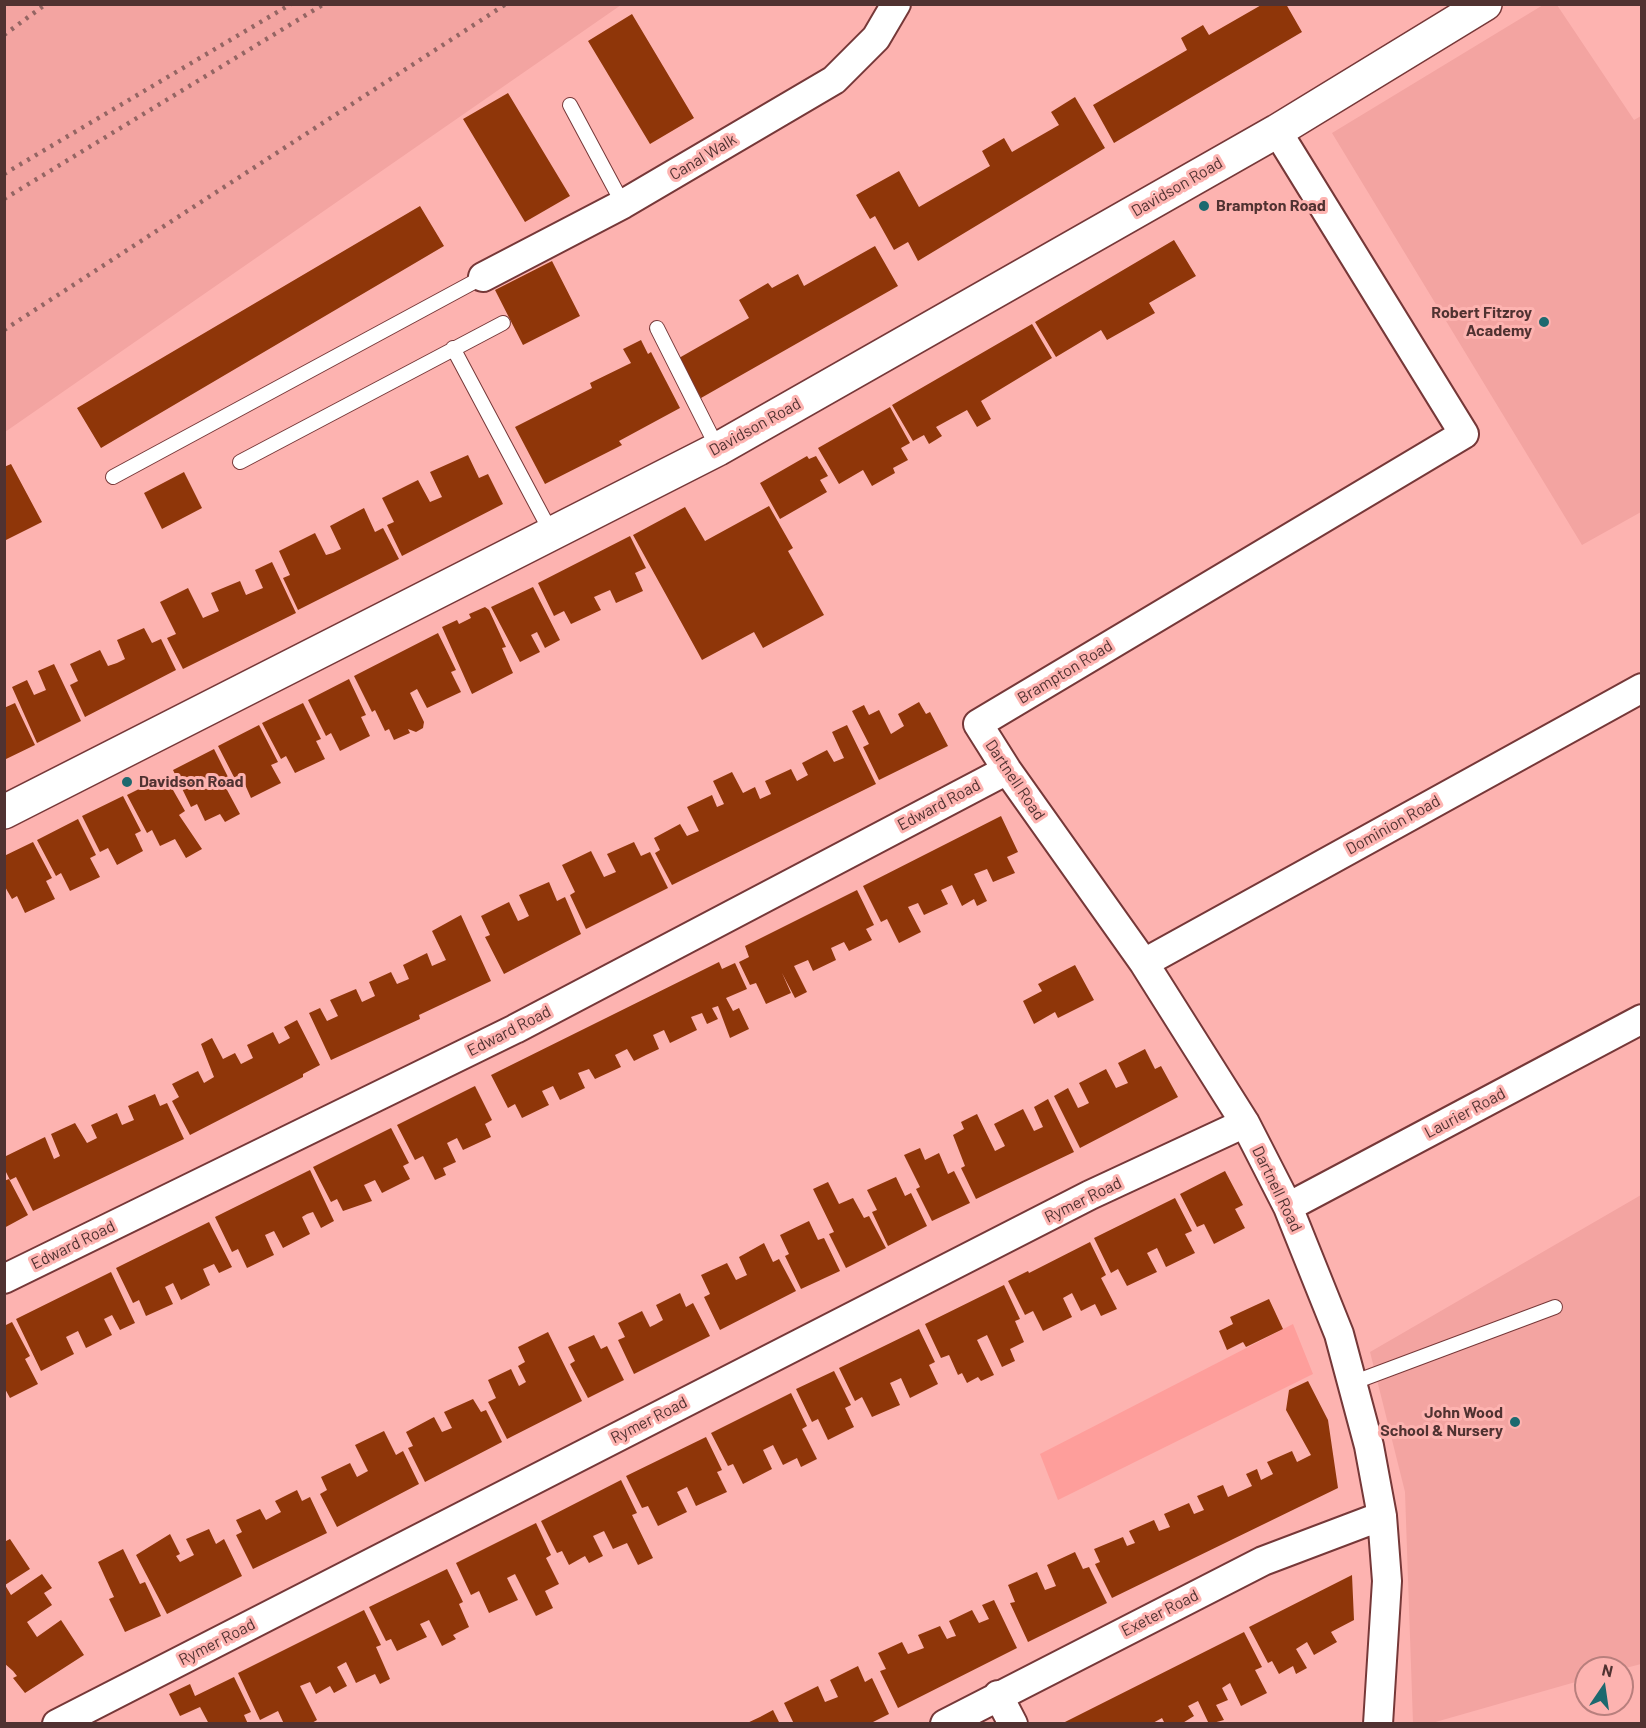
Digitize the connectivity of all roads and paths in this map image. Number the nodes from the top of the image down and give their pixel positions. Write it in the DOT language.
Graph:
graph roads {
  1 [pos="896,4"];
  2 [pos="1485,4"];
  3 [pos="570,105"];
  4 [pos="1276,131"];
  5 [pos="623,204"];
  6 [pos="483,277"];
  7 [pos="503,322"];
  8 [pos="657,328"];
  9 [pos="453,348"];
  10 [pos="718,449"];
  11 [pos="240,462"];
  12 [pos="113,477"];
  13 [pos="552,535"];
  14 [pos="1641,688"];
  15 [pos="978,724"];
  16 [pos="1006,770"];
  17 [pos="4,812"];
  18 [pos="1144,963"];
  19 [pos="1641,1019"];
  20 [pos="1245,1123"];
  21 [pos="1288,1207"];
  22 [pos="4,1279"];
  23 [pos="1555,1307"];
  24 [pos="1352,1383"];
  25 [pos="1382,1516"];
  26 [pos="998,1695"];
  27 [pos="57,1724"];
  28 [pos="945,1724"];
  29 [pos="1013,1724"];
  30 [pos="1378,1724"];
  1 -- 5 [label="street, Canal Walk"];
  2 -- 4 [label="street, Davidson Road"];
  3 -- 5 [label="lane"];
  4 -- 10 [label="street, Davidson Road"];
  4 -- 15 [label="street, Brampton Road"];
  5 -- 6 [label="street, Canal Walk"];
  6 -- 12 [label="lane"];
  7 -- 9 [label="lane"];
  8 -- 10 [label="lane"];
  9 -- 11 [label="lane"];
  9 -- 13 [label="lane"];
  10 -- 13 [label="street, Davidson Road"];
  13 -- 17 [label="street, Davidson Road"];
  14 -- 18 [label="street, Dominion Road"];
  15 -- 16 [label="street, Dartnell Road"];
  16 -- 18 [label="street, Dartnell Road"];
  16 -- 22 [label="street, Edward Road"];
  18 -- 20 [label="street, Dartnell Road"];
  19 -- 21 [label="street, Laurier Road"];
  20 -- 21 [label="street, Dartnell Road"];
  20 -- 27 [label="street, Rymer Road"];
  21 -- 24 [label="street, Dartnell Road"];
  23 -- 24 [label="lane"];
  24 -- 25 [label="street, Dartnell Road"];
  25 -- 26 [label="street, Exeter Road"];
  25 -- 30 [label="street, Dartnell Road"];
  26 -- 28 [label="street, Exeter Road"];
  26 -- 29 [label="street"];
}
